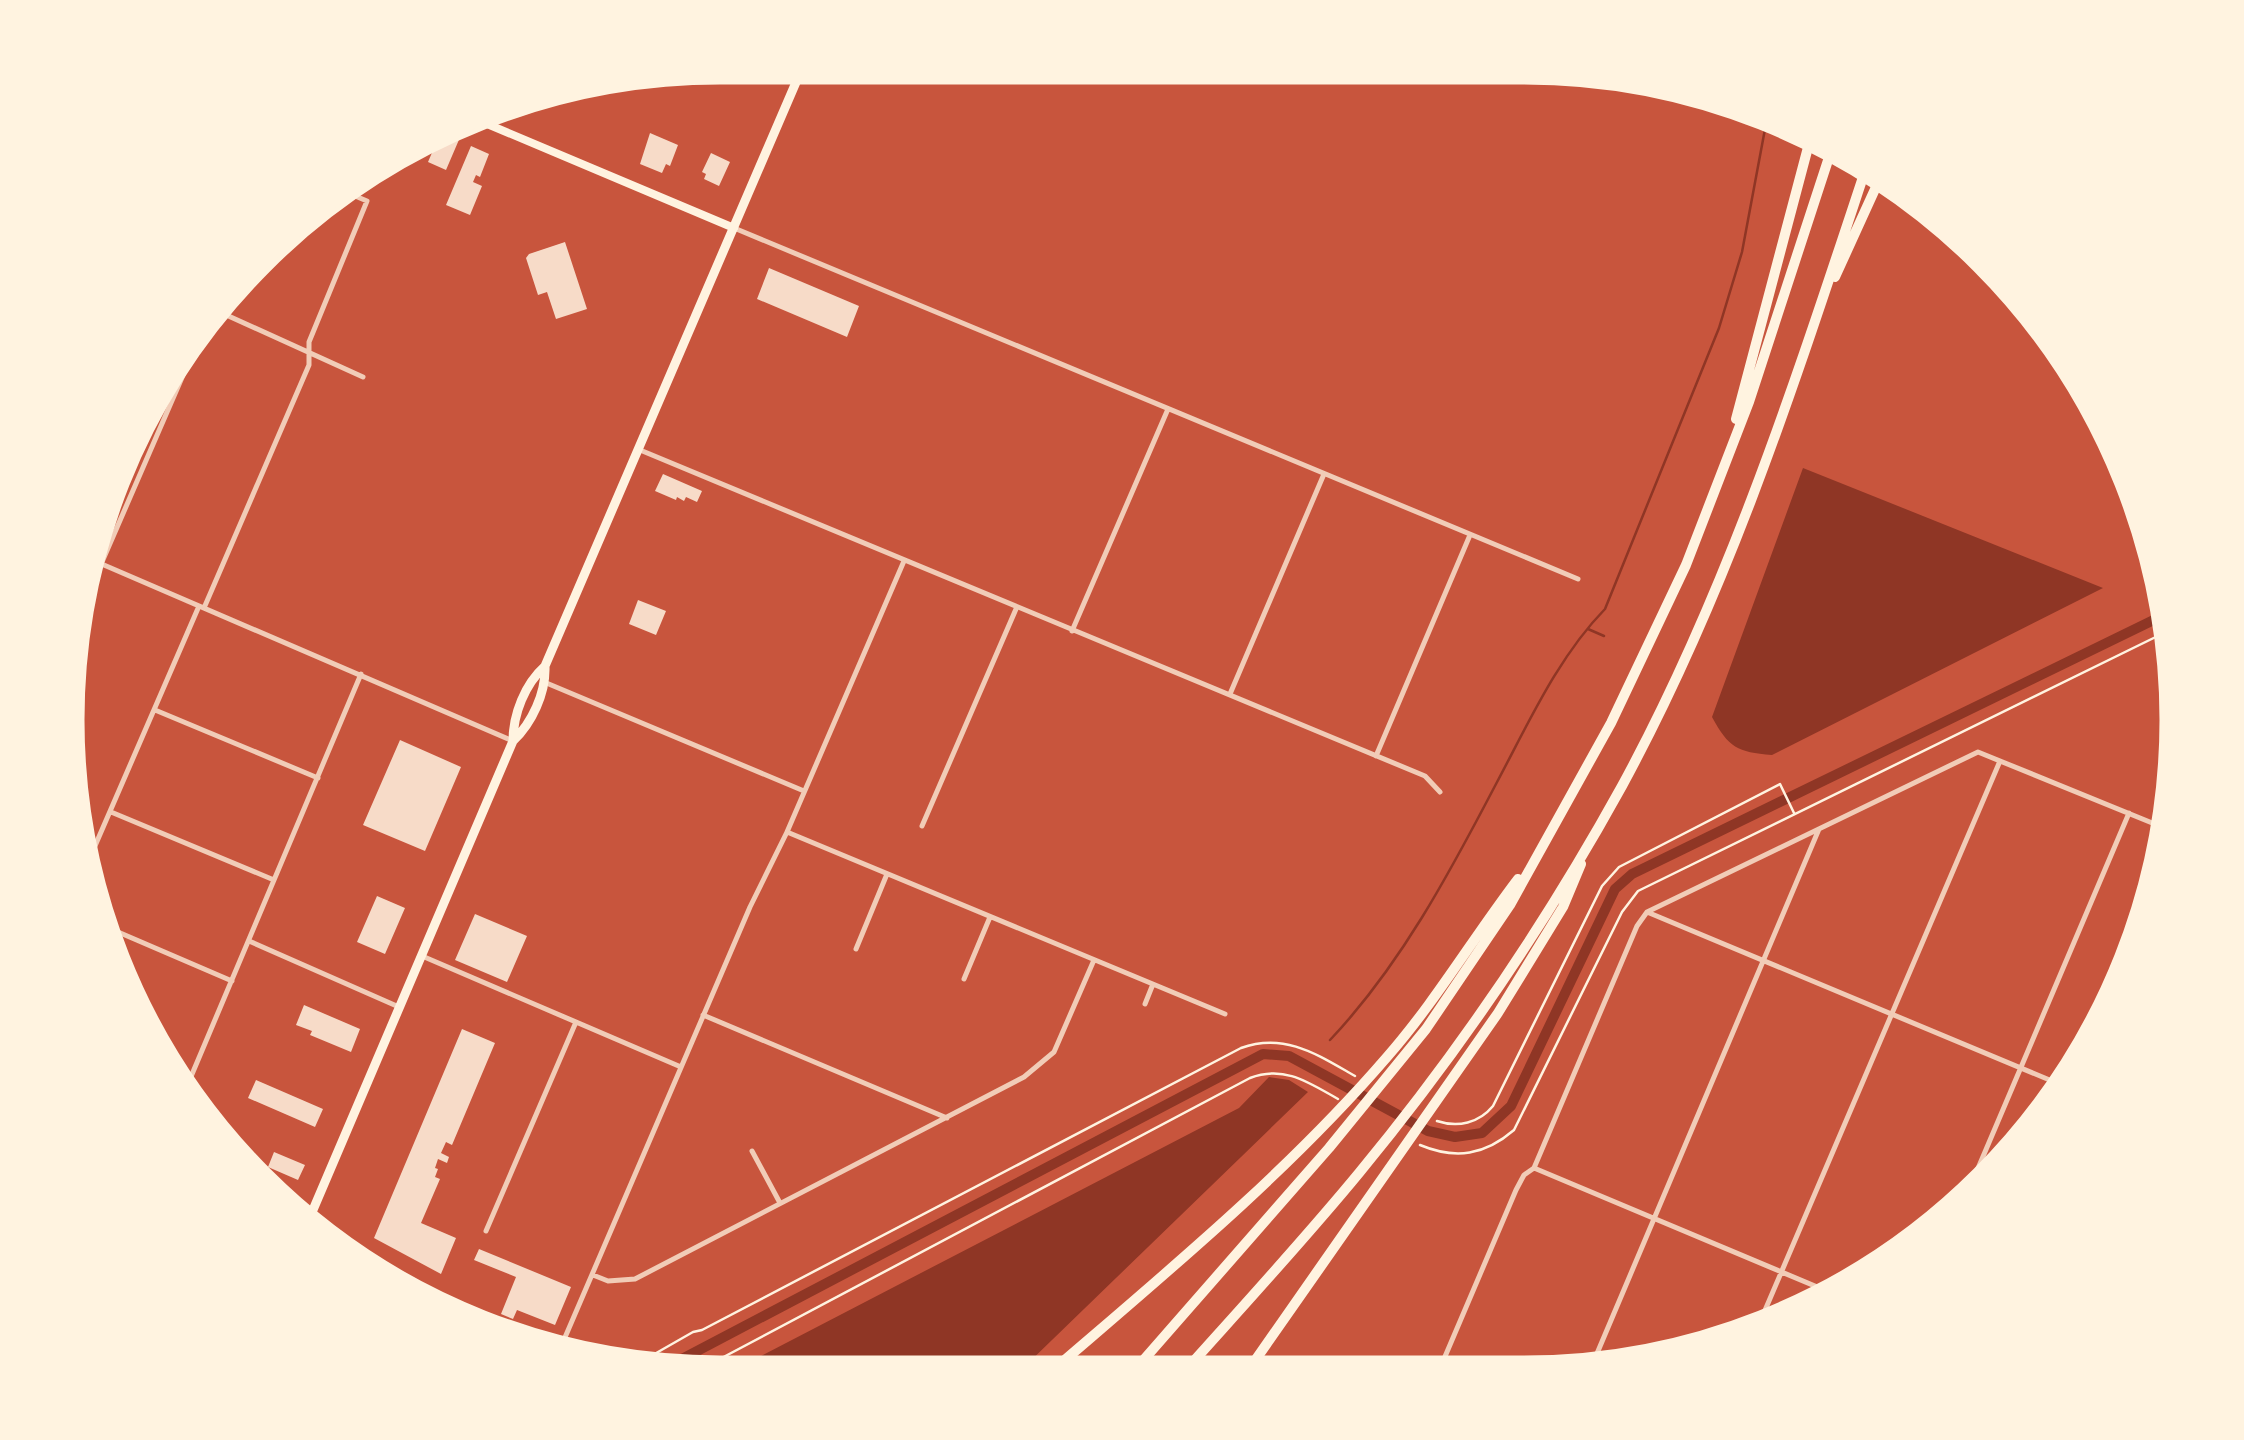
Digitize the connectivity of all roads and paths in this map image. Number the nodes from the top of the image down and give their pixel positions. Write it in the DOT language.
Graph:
graph roads {
  1 [pos="796,83"];
  2 [pos="492,126"];
  3 [pos="1808,149"];
  4 [pos="1828,160"];
  5 [pos="1862,180"];
  6 [pos="1875,188"];
  7 [pos="357,197"];
  8 [pos="734,228"];
  9 [pos="1818,314"];
  10 [pos="226,318"];
  11 [pos="310,354"];
  12 [pos="363,377"];
  13 [pos="181,381"];
  14 [pos="1168,409"];
  15 [pos="638,450"];
  16 [pos="1724,469"];
  17 [pos="1324,474"];
  18 [pos="1470,536"];
  19 [pos="103,559"];
  20 [pos="904,561"];
  21 [pos="102,564"];
  22 [pos="1578,579"];
  23 [pos="201,607"];
  24 [pos="1016,608"];
  25 [pos="1072,631"];
  26 [pos="2156,638"];
  27 [pos="544,666"];
  28 [pos="362,674"];
  29 [pos="533,677"];
  30 [pos="546,683"];
  31 [pos="1230,694"];
  32 [pos="154,710"];
  33 [pos="513,741"];
  34 [pos="1376,756"];
  35 [pos="2000,760"];
  36 [pos="318,778"];
  37 [pos="804,791"];
  38 [pos="1440,792"];
  39 [pos="110,812"];
  40 [pos="2128,813"];
  41 [pos="1794,814"];
  42 [pos="2153,823"];
  43 [pos="922,826"];
  44 [pos="1819,828"];
  45 [pos="787,832"];
  46 [pos="1591,840"];
  47 [pos="96,847"];
  48 [pos="887,874"];
  49 [pos="274,880"];
  50 [pos="1647,912"];
  51 [pos="990,917"];
  52 [pos="119,932"];
  53 [pos="248,942"];
  54 [pos="856,949"];
  55 [pos="421,956"];
  56 [pos="1094,960"];
  57 [pos="1765,962"];
  58 [pos="964,979"];
  59 [pos="232,980"];
  60 [pos="1153,984"];
  61 [pos="1145,1004"];
  62 [pos="400,1007"];
  63 [pos="1225,1014"];
  64 [pos="1892,1014"];
  65 [pos="703,1015"];
  66 [pos="576,1022"];
  67 [pos="1392,1060"];
  68 [pos="681,1067"];
  69 [pos="2020,1068"];
  70 [pos="191,1076"];
  71 [pos="1361,1079"];
  72 [pos="2050,1080"];
  73 [pos="1339,1100"];
  74 [pos="947,1118"];
  75 [pos="1434,1121"];
  76 [pos="1418,1145"];
  77 [pos="752,1151"];
  78 [pos="1978,1167"];
  79 [pos="1534,1168"];
  80 [pos="780,1203"];
  81 [pos="313,1210"];
  82 [pos="1656,1219"];
  83 [pos="486,1231"];
  84 [pos="1782,1272"];
  85 [pos="592,1274"];
  86 [pos="1816,1286"];
  87 [pos="1765,1310"];
  88 [pos="565,1338"];
  89 [pos="1597,1353"];
  90 [pos="655,1354"];
  91 [pos="722,1358"];
  92 [pos="1066,1358"];
  93 [pos="1145,1358"];
  94 [pos="1196,1358"];
  95 [pos="1257,1358"];
  96 [pos="1444,1358"];
  1 -- 8 [label="main road"];
  2 -- 8 [label="main road"];
  3 -- 16 [label="highway"];
  4 -- 16 [label="highway"];
  5 -- 9 [label="highway"];
  6 -- 9 [label="highway"];
  7 -- 11 [label="street"];
  8 -- 14 [label="street"];
  8 -- 15 [label="main road"];
  9 -- 46 [label="highway"];
  10 -- 11 [label="street"];
  11 -- 12 [label="street"];
  11 -- 23 [label="street"];
  13 -- 19 [label="street"];
  14 -- 17 [label="street"];
  14 -- 25 [label="street"];
  15 -- 20 [label="street"];
  15 -- 27 [label="main road"];
  16 -- 67 [label="highway"];
  17 -- 18 [label="street"];
  17 -- 31 [label="street"];
  18 -- 22 [label="street"];
  18 -- 34 [label="street"];
  20 -- 24 [label="street"];
  20 -- 37 [label="street"];
  21 -- 23 [label="street"];
  23 -- 28 [label="street"];
  23 -- 32 [label="street"];
  24 -- 25 [label="street"];
  24 -- 43 [label="street"];
  25 -- 31 [label="street"];
  26 -- 41 [label="path"];
  27 -- 29 [label="main road"];
  27 -- 30 [label="main road"];
  28 -- 33 [label="street"];
  28 -- 36 [label="street"];
  29 -- 30 [label="street"];
  29 -- 33 [label="main road"];
  30 -- 33 [label="main road"];
  30 -- 37 [label="street"];
  31 -- 34 [label="street"];
  32 -- 36 [label="street"];
  32 -- 39 [label="street"];
  33 -- 55 [label="main road"];
  34 -- 38 [label="street"];
  35 -- 40 [label="street"];
  35 -- 44 [label="street"];
  35 -- 64 [label="street"];
  36 -- 49 [label="street"];
  37 -- 45 [label="street"];
  39 -- 47 [label="street"];
  39 -- 49 [label="street"];
  40 -- 42 [label="street"];
  40 -- 69 [label="street"];
  41 -- 75 [label="path"];
  41 -- 76 [label="path"];
  44 -- 50 [label="street"];
  44 -- 57 [label="street"];
  45 -- 48 [label="street"];
  45 -- 65 [label="street"];
  46 -- 94 [label="highway"];
  46 -- 95 [label="highway"];
  48 -- 51 [label="street"];
  48 -- 54 [label="street"];
  49 -- 53 [label="street"];
  50 -- 57 [label="street"];
  50 -- 79 [label="street"];
  51 -- 56 [label="street"];
  51 -- 58 [label="street"];
  52 -- 59 [label="street"];
  53 -- 59 [label="street"];
  53 -- 62 [label="street"];
  55 -- 62 [label="main road"];
  55 -- 66 [label="street"];
  56 -- 60 [label="street"];
  56 -- 74 [label="street"];
  57 -- 64 [label="street"];
  57 -- 82 [label="street"];
  59 -- 70 [label="street"];
  60 -- 61 [label="street"];
  60 -- 63 [label="street"];
  62 -- 81 [label="main road"];
  64 -- 69 [label="street"];
  64 -- 84 [label="street"];
  65 -- 68 [label="street"];
  65 -- 74 [label="street"];
  66 -- 68 [label="street"];
  66 -- 83 [label="street"];
  67 -- 92 [label="highway"];
  67 -- 93 [label="highway"];
  68 -- 85 [label="street"];
  69 -- 72 [label="street"];
  69 -- 78 [label="street"];
  71 -- 90 [label="path"];
  73 -- 91 [label="path"];
  74 -- 80 [label="street"];
  77 -- 80 [label="street"];
  79 -- 82 [label="street"];
  79 -- 96 [label="street"];
  80 -- 85 [label="street"];
  82 -- 84 [label="street"];
  82 -- 89 [label="street"];
  84 -- 86 [label="street"];
  84 -- 87 [label="street"];
  85 -- 88 [label="street"];
}
